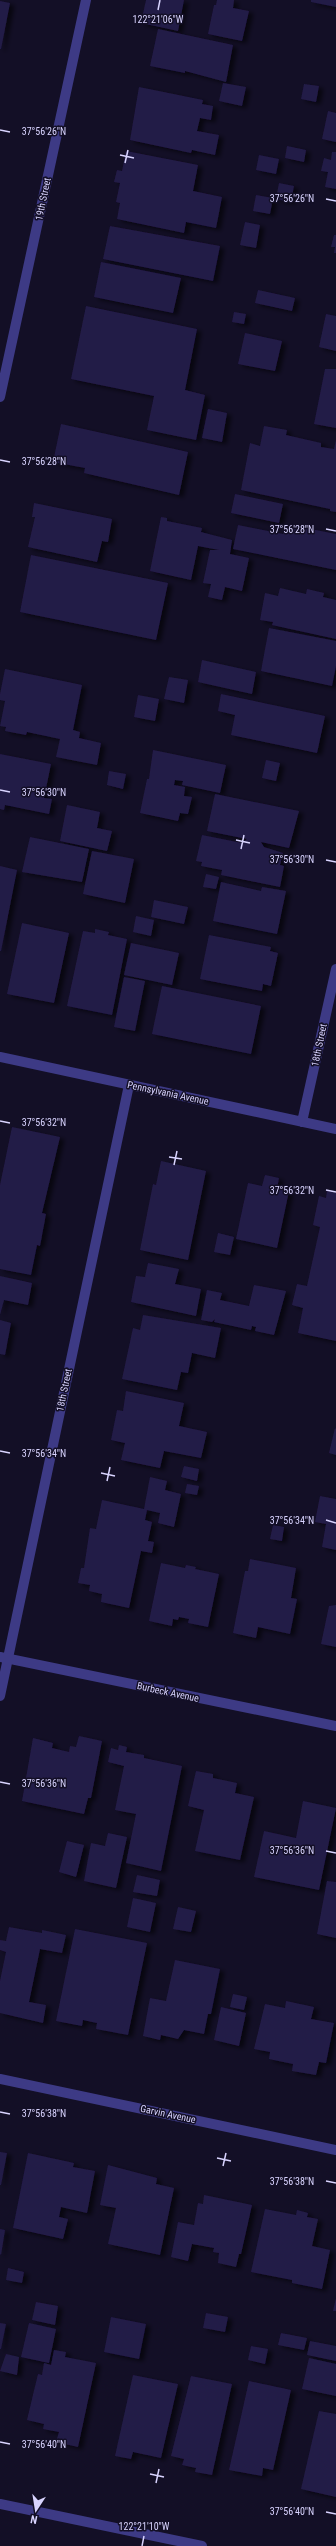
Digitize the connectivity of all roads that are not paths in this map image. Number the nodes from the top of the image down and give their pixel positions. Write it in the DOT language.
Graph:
graph roads {
  1 [pos="86,0"];
  2 [pos="0,397"];
  3 [pos="336,969"];
  4 [pos="0,1057"];
  5 [pos="129,1085"];
  6 [pos="302,1122"];
  7 [pos="336,1129"];
  8 [pos="4,1658"];
  9 [pos="0,1696"];
  10 [pos="336,1726"];
  11 [pos="0,2079"];
  12 [pos="336,2150"];
  13 [pos="0,2504"];
  14 [pos="202,2546"];
  1 -- 2 [label="street, 19th Street"];
  3 -- 6 [label="street, 18th Street"];
  4 -- 5 [label="street, Pennsylvania Avenue"];
  5 -- 6 [label="street, Pennsylvania Avenue"];
  5 -- 8 [label="street, 18th Street"];
  6 -- 7 [label="street, Pennsylvania Avenue"];
  8 -- 9 [label="street, 18th Street"];
  8 -- 10 [label="street, Burbeck Avenue"];
  11 -- 12 [label="street, Garvin Avenue"];
  13 -- 14 [label="street"];
}
